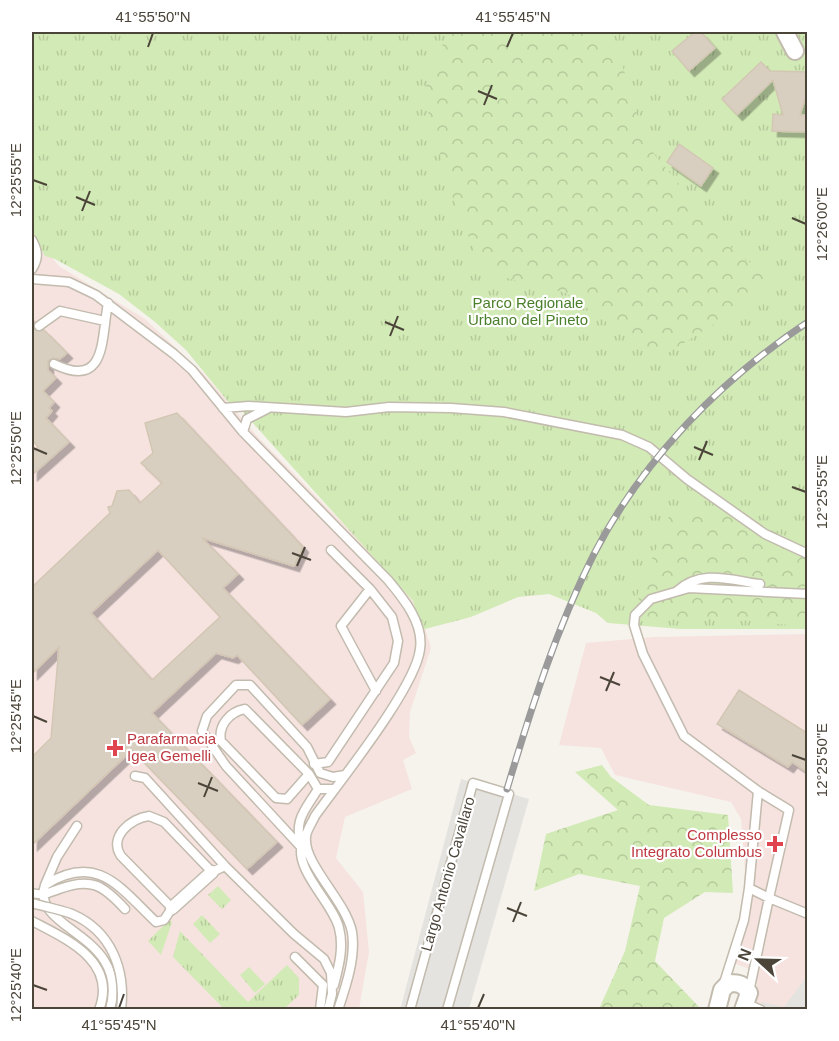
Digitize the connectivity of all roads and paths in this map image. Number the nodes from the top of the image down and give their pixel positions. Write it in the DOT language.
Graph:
graph roads {
  1 [pos="785,32"];
  2 [pos="795,51"];
  3 [pos="32,240"];
  4 [pos="32,270"];
  5 [pos="32,279"];
  6 [pos="108,303"];
  7 [pos="105,321"];
  8 [pos="39,326"];
  9 [pos="54,364"];
  10 [pos="223,408"];
  11 [pos="267,409"];
  12 [pos="243,432"];
  13 [pos="331,550"];
  14 [pos="807,554"];
  15 [pos="760,584"];
  16 [pos="370,589"];
  17 [pos="676,591"];
  18 [pos="807,594"];
  19 [pos="376,692"];
  20 [pos="314,764"];
  21 [pos="309,774"];
  22 [pos="345,775"];
  23 [pos="135,776"];
  24 [pos="318,789"];
  25 [pos="335,789"];
  26 [pos="758,791"];
  27 [pos="77,826"];
  28 [pos="305,836"];
  29 [pos="301,847"];
  30 [pos="225,866"];
  31 [pos="212,872"];
  32 [pos="45,885"];
  33 [pos="749,888"];
  34 [pos="32,893"];
  35 [pos="42,896"];
  36 [pos="769,898"];
  37 [pos="32,903"];
  38 [pos="172,908"];
  39 [pos="125,909"];
  40 [pos="807,914"];
  41 [pos="32,921"];
  42 [pos="295,957"];
  43 [pos="722,990"];
  44 [pos="332,994"];
  45 [pos="750,1004"];
  46 [pos="99,1010"];
  47 [pos="110,1010"];
  48 [pos="121,1010"];
  49 [pos="320,1010"];
  50 [pos="328,1010"];
  51 [pos="338,1010"];
  52 [pos="410,1010"];
  53 [pos="447,1010"];
  54 [pos="717,1010"];
  1 -- 2 [label="street"];
  3 -- 4 [label="lane"];
  5 -- 6 [label="lane"];
  6 -- 7 [label="lane"];
  6 -- 10 [label="lane"];
  7 -- 8 [label="lane"];
  7 -- 9 [label="lane"];
  10 -- 11 [label="lane"];
  10 -- 12 [label="lane"];
  11 -- 12 [label="lane"];
  11 -- 14 [label="lane"];
  12 -- 22 [label="lane"];
  13 -- 16 [label="lane"];
  15 -- 17 [label="lane"];
  16 -- 19 [label="lane"];
  16 -- 19 [label="lane"];
  17 -- 18 [label="lane"];
  17 -- 26 [label="lane"];
  19 -- 20 [label="lane"];
  20 -- 22 [label="lane"];
  20 -- 29 [label="lane"];
  21 -- 21 [label="lane"];
  21 -- 24 [label="lane"];
  22 -- 25 [label="lane"];
  23 -- 30 [label="lane"];
  24 -- 25 [label="lane"];
  24 -- 29 [label="lane"];
  25 -- 28 [label="lane"];
  26 -- 33 [label="lane"];
  26 -- 36 [label="lane"];
  27 -- 32 [label="lane"];
  28 -- 29 [label="lane"];
  28 -- 51 [label="lane"];
  29 -- 44 [label="lane"];
  30 -- 31 [label="lane"];
  30 -- 44 [label="lane"];
  31 -- 38 [label="street"];
  31 -- 38 [label="lane"];
  32 -- 35 [label="lane"];
  32 -- 38 [label="lane"];
  33 -- 36 [label="lane"];
  33 -- 43 [label="lane"];
  34 -- 35 [label="lane"];
  35 -- 39 [label="lane"];
  35 -- 47 [label="lane"];
  36 -- 40 [label="lane"];
  36 -- 45 [label="lane"];
  37 -- 48 [label="lane, bridge"];
  41 -- 46 [label="lane"];
  42 -- 49 [label="lane"];
  43 -- 45 [label="street"];
  43 -- 54 [label="street"];
  44 -- 50 [label="lane"];
  52 -- 53 [label="lane, Largo Antonio Cavallaro"];
}
